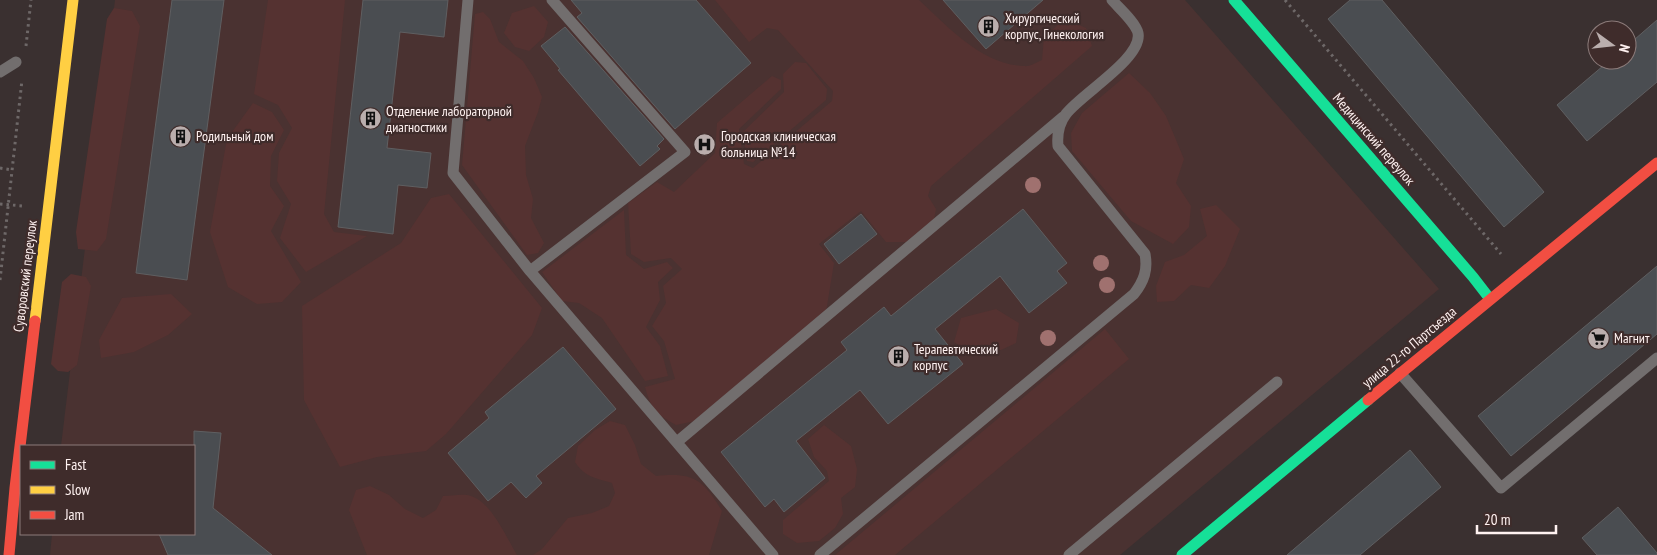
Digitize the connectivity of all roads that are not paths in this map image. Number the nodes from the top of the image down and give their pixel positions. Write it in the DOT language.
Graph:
graph roads {
  1 [pos="73,0"];
  2 [pos="468,0"];
  3 [pos="552,0"];
  4 [pos="1112,0"];
  5 [pos="1234,0"];
  6 [pos="20,58"];
  7 [pos="0,72"];
  8 [pos="1066,114"];
  9 [pos="1657,163"];
  10 [pos="530,271"];
  11 [pos="1490,299"];
  12 [pos="1657,358"];
  13 [pos="1400,373"];
  14 [pos="1277,382"];
  15 [pos="677,442"];
  16 [pos="20,445"];
  17 [pos="20,446"];
  18 [pos="0,486"];
  19 [pos="15,488"];
  20 [pos="9,555"];
  21 [pos="773,555"];
  22 [pos="820,555"];
  23 [pos="1069,555"];
  24 [pos="1182,555"];
  1 -- 16 [label="street, Суворовский переулок"];
  2 -- 10 [label="lane"];
  3 -- 10 [label="lane"];
  4 -- 8 [label="lane"];
  5 -- 11 [label="street, Медицинский переулок"];
  6 -- 7 [label="lane"];
  8 -- 15 [label="lane"];
  8 -- 22 [label="lane"];
  9 -- 11 [label="street, улица 22-го Партсъезда"];
  10 -- 15 [label="lane"];
  11 -- 13 [label="street, улица 22-го Партсъезда"];
  12 -- 13 [label="lane"];
  13 -- 24 [label="street, улица 22-го Партсъезда"];
  14 -- 23 [label="lane"];
  15 -- 21 [label="lane"];
  17 -- 19 [label="street, Суворовский переулок"];
  18 -- 19 [label="lane"];
  19 -- 20 [label="street, Суворовский переулок"];
}
